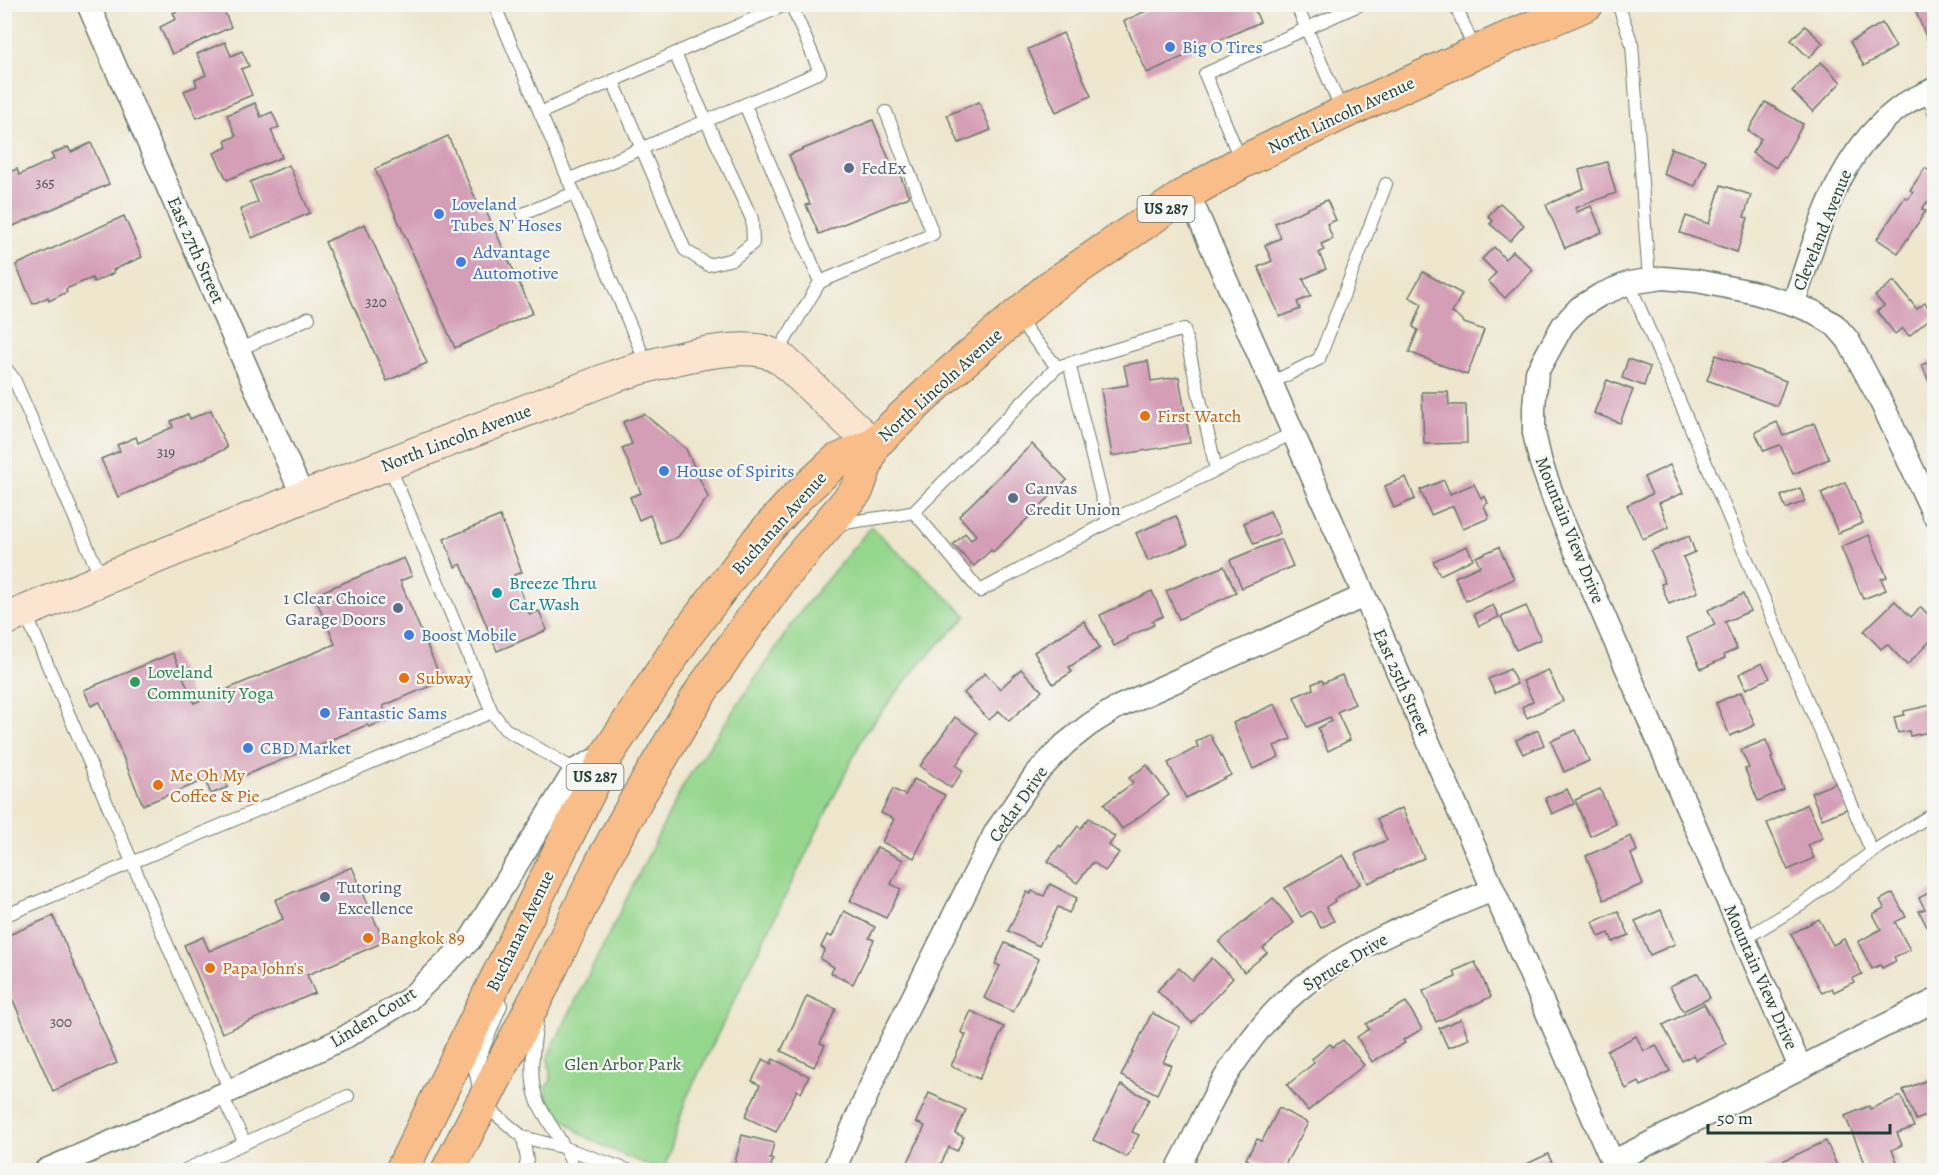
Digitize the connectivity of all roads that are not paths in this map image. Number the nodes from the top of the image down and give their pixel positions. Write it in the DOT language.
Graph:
graph roads {
  1 [pos="88,4"];
  2 [pos="494,4"];
  3 [pos="789,4"];
  4 [pos="1296,4"];
  5 [pos="1360,4"];
  6 [pos="1455,4"];
  7 [pos="1618,4"];
  8 [pos="1582,6"];
  9 [pos="1306,29"];
  10 [pos="1476,52"];
  11 [pos="675,54"];
  12 [pos="613,81"];
  13 [pos="1932,98"];
  14 [pos="745,105"];
  15 [pos="886,112"];
  16 [pos="540,113"];
  17 [pos="1343,113"];
  18 [pos="706,121"];
  19 [pos="642,148"];
  20 [pos="1242,162"];
  21 [pos="568,180"];
  22 [pos="1386,184"];
  23 [pos="574,193"];
  24 [pos="1188,194"];
  25 [pos="524,214"];
  26 [pos="820,282"];
  27 [pos="1639,282"];
  28 [pos="1793,304"];
  29 [pos="1016,317"];
  30 [pos="309,318"];
  31 [pos="240,350"];
  32 [pos="775,356"];
  33 [pos="1063,365"];
  34 [pos="4,366"];
  35 [pos="647,366"];
  36 [pos="1270,383"];
  37 [pos="1293,433"];
  38 [pos="873,446"];
  39 [pos="388,464"];
  40 [pos="1216,469"];
  41 [pos="303,497"];
  42 [pos="914,512"];
  43 [pos="1935,515"];
  44 [pos="1108,522"];
  45 [pos="823,528"];
  46 [pos="102,580"];
  47 [pos="1364,596"];
  48 [pos="15,616"];
  49 [pos="492,712"];
  50 [pos="608,753"];
  51 [pos="575,770"];
  52 [pos="1935,813"];
  53 [pos="573,822"];
  54 [pos="1872,852"];
  55 [pos="132,863"];
  56 [pos="1493,890"];
  57 [pos="4,916"];
  58 [pos="1744,939"];
  59 [pos="513,973"];
  60 [pos="541,989"];
  61 [pos="505,994"];
  62 [pos="1935,1001"];
  63 [pos="1800,1067"];
  64 [pos="225,1093"];
  65 [pos="348,1096"];
  66 [pos="482,1103"];
  67 [pos="523,1137"];
  68 [pos="245,1143"];
  69 [pos="566,1148"];
  70 [pos="1614,1166"];
  71 [pos="46,1170"];
  72 [pos="185,1170"];
  73 [pos="402,1170"];
  74 [pos="448,1170"];
  75 [pos="525,1170"];
  76 [pos="572,1170"];
  77 [pos="628,1170"];
  78 [pos="834,1170"];
  79 [pos="1177,1170"];
  1 -- 31 [label="street, East 27th Street"];
  2 -- 16 [label="lane"];
  3 -- 11 [label="lane"];
  3 -- 14 [label="lane"];
  4 -- 9 [label="lane"];
  5 -- 9 [label="lane"];
  6 -- 10 [label="lane"];
  7 -- 27 [label="lane"];
  8 -- 10 [label="highway, North Lincoln Avenue / US 287"];
  9 -- 17 [label="lane"];
  9 -- 20 [label="lane"];
  10 -- 17 [label="highway, North Lincoln Avenue / US 287"];
  11 -- 12 [label="lane"];
  11 -- 18 [label="lane"];
  12 -- 16 [label="lane"];
  12 -- 19 [label="lane"];
  13 -- 28 [label="street, Cleveland Avenue"];
  14 -- 18 [label="lane"];
  14 -- 26 [label="lane"];
  15 -- 26 [label="lane"];
  16 -- 21 [label="lane"];
  17 -- 20 [label="highway, North Lincoln Avenue / US 287"];
  18 -- 19 [label="lane"];
  18 -- 19 [label="lane"];
  19 -- 21 [label="lane"];
  20 -- 24 [label="highway, North Lincoln Avenue / US 287"];
  21 -- 23 [label="lane"];
  22 -- 36 [label="lane"];
  23 -- 25 [label="lane"];
  23 -- 35 [label="lane"];
  24 -- 29 [label="highway, North Lincoln Avenue / US 287"];
  24 -- 36 [label="street, East 25th Street"];
  26 -- 32 [label="lane"];
  27 -- 28 [label="street, Mountain View Drive"];
  27 -- 54 [label="lane"];
  27 -- 58 [label="street, Mountain View Drive"];
  28 -- 43 [label="street, Mountain View Drive"];
  29 -- 33 [label="lane"];
  29 -- 38 [label="highway, North Lincoln Avenue / US 287"];
  30 -- 31 [label="lane"];
  31 -- 41 [label="street, East 27th Street"];
  32 -- 35 [label="street, North Lincoln Avenue"];
  32 -- 38 [label="street, North Lincoln Avenue"];
  33 -- 40 [label="lane"];
  33 -- 42 [label="lane"];
  33 -- 44 [label="lane"];
  34 -- 46 [label="lane"];
  35 -- 39 [label="street, North Lincoln Avenue"];
  36 -- 37 [label="street, East 25th Street"];
  37 -- 40 [label="lane"];
  37 -- 47 [label="street, East 25th Street"];
  38 -- 45 [label="highway, Buchanan Avenue / US 287"];
  38 -- 50 [label="highway, Buchanan Avenue / US 287"];
  39 -- 41 [label="street, North Lincoln Avenue"];
  39 -- 49 [label="lane"];
  40 -- 44 [label="lane"];
  41 -- 46 [label="street, North Lincoln Avenue"];
  42 -- 44 [label="lane"];
  42 -- 45 [label="lane"];
  45 -- 60 [label="highway, Buchanan Avenue / US 287"];
  46 -- 48 [label="street, North Lincoln Avenue"];
  47 -- 56 [label="street, East 25th Street"];
  47 -- 78 [label="street, Cedar Drive"];
  48 -- 55 [label="lane"];
  49 -- 51 [label="lane"];
  49 -- 55 [label="lane"];
  50 -- 51 [label="street"];
  50 -- 53 [label="highway, Buchanan Avenue / US 287"];
  51 -- 64 [label="street, Linden Court"];
  52 -- 54 [label="lane"];
  53 -- 59 [label="lane"];
  53 -- 73 [label="highway, Buchanan Avenue / US 287"];
  54 -- 58 [label="lane"];
  55 -- 57 [label="lane"];
  55 -- 64 [label="lane"];
  56 -- 70 [label="street, East 25th Street"];
  56 -- 79 [label="street, Spruce Drive"];
  58 -- 63 [label="street, Mountain View Drive"];
  60 -- 66 [label="highway, Buchanan Avenue / US 287"];
  60 -- 69 [label="lane"];
  61 -- 66 [label="lane"];
  62 -- 63 [label="street"];
  63 -- 70 [label="street"];
  64 -- 68 [label="lane"];
  64 -- 71 [label="street, Linden Court"];
  65 -- 68 [label="lane"];
  66 -- 67 [label="lane"];
  66 -- 74 [label="highway, Buchanan Avenue / US 287"];
  67 -- 69 [label="lane"];
  67 -- 75 [label="lane"];
  68 -- 72 [label="lane"];
  69 -- 76 [label="lane"];
  69 -- 77 [label="lane"];
}
